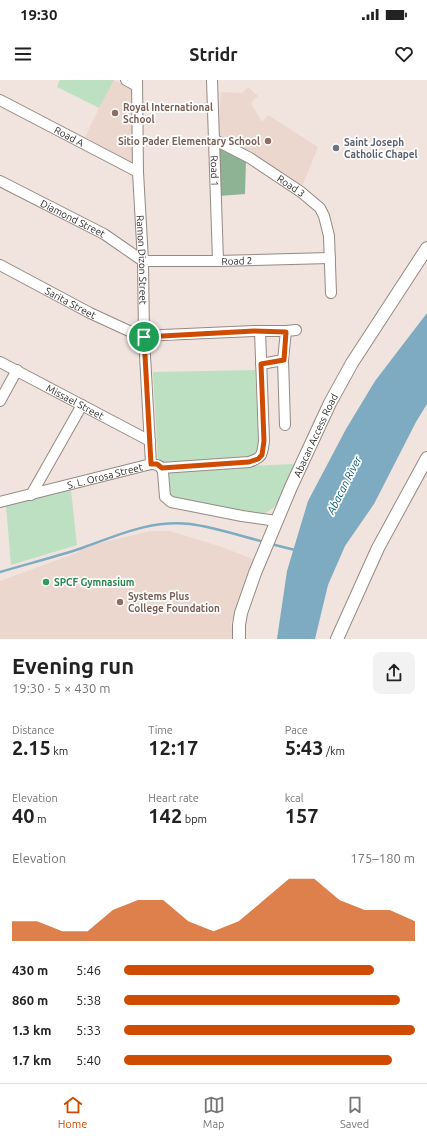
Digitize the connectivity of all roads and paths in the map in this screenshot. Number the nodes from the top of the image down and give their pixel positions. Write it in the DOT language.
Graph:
graph roads {
  1 [pos="126,80"];
  2 [pos="212,80"];
  3 [pos="137,83"];
  4 [pos="0,100"];
  5 [pos="215,140"];
  6 [pos="138,172"];
  7 [pos="0,181"];
  8 [pos="427,248"];
  9 [pos="330,258"];
  10 [pos="143,261"];
  11 [pos="218,261"];
  12 [pos="0,265"];
  13 [pos="331,293"];
  14 [pos="260,331"];
  15 [pos="144,337"];
  16 [pos="284,360"];
  17 [pos="0,362"];
  18 [pos="261,364"];
  19 [pos="17,370"];
  20 [pos="0,401"];
  21 [pos="82,405"];
  22 [pos="285,425"];
  23 [pos="150,441"];
  24 [pos="427,458"];
  25 [pos="151,464"];
  26 [pos="162,468"];
  27 [pos="31,495"];
  28 [pos="0,502"];
  29 [pos="275,526"];
  30 [pos="239,639"];
  31 [pos="337,639"];
  1 -- 3 [label="street"];
  2 -- 5 [label="street, Road 1"];
  3 -- 6 [label="street, Ramon Dizon Street"];
  4 -- 6 [label="street, Road A"];
  5 -- 9 [label="street, Road 3"];
  5 -- 11 [label="street, Road 1"];
  6 -- 10 [label="street, Ramon Dizon Street"];
  7 -- 10 [label="street, Diamond Street"];
  8 -- 29 [label="street, Abacan Access Road"];
  9 -- 11 [label="street, Road 2"];
  9 -- 13 [label="street, Road 3"];
  10 -- 11 [label="street, Road 2"];
  10 -- 15 [label="street, Ramon Dizon Street"];
  12 -- 15 [label="street, Sarita Street"];
  14 -- 15 [label="street"];
  14 -- 16 [label="street"];
  14 -- 18 [label="street"];
  15 -- 23 [label="street, Ramon Dizon Street"];
  16 -- 18 [label="street"];
  16 -- 22 [label="street"];
  17 -- 19 [label="street, Missael Street"];
  18 -- 26 [label="street"];
  19 -- 20 [label="street"];
  19 -- 21 [label="street, Missael Street"];
  21 -- 23 [label="street, Missael Street"];
  21 -- 27 [label="street"];
  23 -- 25 [label="street, Ramon Dizon Street"];
  24 -- 31 [label="street"];
  25 -- 26 [label="street, S. L. Orosa Street"];
  25 -- 27 [label="street, S. L. Orosa Street"];
  26 -- 29 [label="street"];
  27 -- 28 [label="street, S. L. Orosa Street"];
  29 -- 30 [label="street, Abacan Access Road"];
}
